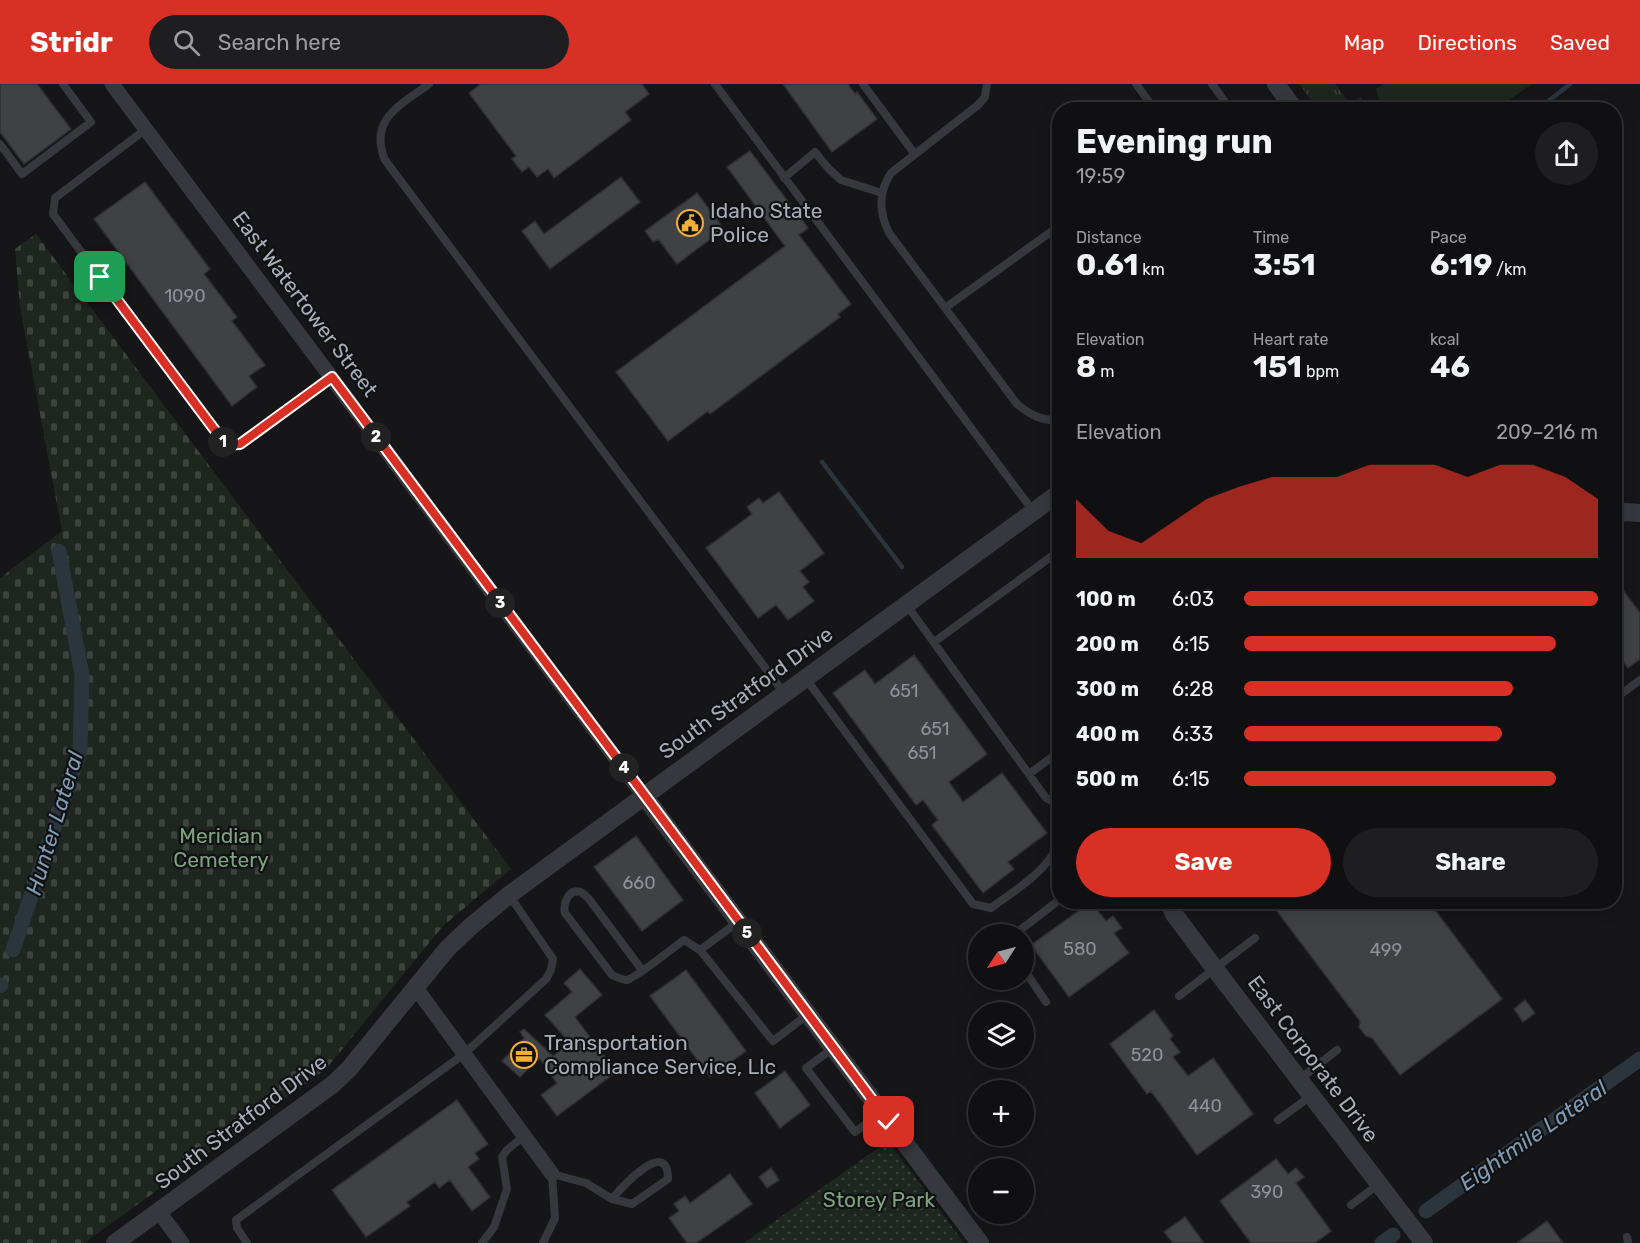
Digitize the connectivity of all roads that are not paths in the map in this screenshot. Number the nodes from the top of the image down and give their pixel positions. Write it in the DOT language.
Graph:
graph roads {
  1 [pos="63,84"];
  2 [pos="112,84"];
  3 [pos="429,84"];
  4 [pos="716,84"];
  5 [pos="863,84"];
  6 [pos="987,84"];
  7 [pos="1136,84"];
  8 [pos="1212,84"];
  9 [pos="1276,84"];
  10 [pos="1149,102"];
  11 [pos="1223,102"];
  12 [pos="1289,102"];
  13 [pos="146,129"];
  14 [pos="0,144"];
  15 [pos="914,153"];
  16 [pos="784,178"];
  17 [pos="882,193"];
  18 [pos="1052,230"];
  19 [pos="945,308"];
  20 [pos="332,377"];
  21 [pos="1052,419"];
  22 [pos="1052,498"];
  23 [pos="1033,512"];
  24 [pos="1622,513"];
  25 [pos="1640,513"];
  26 [pos="1052,556"];
  27 [pos="906,604"];
  28 [pos="934,642"];
  29 [pos="805,678"];
  30 [pos="1640,680"];
  31 [pos="784,693"];
  32 [pos="1622,693"];
  33 [pos="1052,757"];
  34 [pos="1029,774"];
  35 [pos="644,796"];
  36 [pos="1052,801"];
  37 [pos="1052,857"];
  38 [pos="509,895"];
  39 [pos="1052,905"];
  40 [pos="1172,909"];
  41 [pos="739,922"];
  42 [pos="1028,924"];
  43 [pos="1255,938"];
  44 [pos="700,950"];
  45 [pos="1215,969"];
  46 [pos="642,970"];
  47 [pos="1034,984"];
  48 [pos="416,988"];
  49 [pos="1179,996"];
  50 [pos="1046,1002"];
  51 [pos="808,1014"];
  52 [pos="834,1048"];
  53 [pos="1337,1050"];
  54 [pos="464,1054"];
  55 [pos="1299,1080"];
  56 [pos="1311,1096"];
  57 [pos="882,1112"];
  58 [pos="1278,1120"];
  59 [pos="524,1136"];
  60 [pos="552,1174"];
  61 [pos="1380,1184"];
  62 [pos="612,1199"];
  63 [pos="1351,1205"];
  64 [pos="159,1212"];
  65 [pos="115,1243"];
  66 [pos="182,1243"];
  67 [pos="247,1243"];
  68 [pos="482,1243"];
  69 [pos="543,1243"];
  70 [pos="980,1243"];
  71 [pos="1424,1243"];
  1 -- 14 [label="lane"];
  2 -- 13 [label="street, East Watertower Street"];
  3 -- 31 [label="lane"];
  4 -- 16 [label="lane"];
  5 -- 15 [label="lane"];
  6 -- 15 [label="lane"];
  7 -- 10 [label="lane"];
  8 -- 11 [label="lane"];
  9 -- 12 [label="street"];
  13 -- 20 [label="street, East Watertower Street"];
  13 -- 20 [label="lane"];
  15 -- 17 [label="lane"];
  16 -- 17 [label="lane"];
  16 -- 23 [label="lane"];
  17 -- 19 [label="lane"];
  18 -- 19 [label="lane"];
  19 -- 21 [label="lane"];
  20 -- 35 [label="street, East Watertower Street"];
  22 -- 23 [label="street, South Stratford Drive"];
  23 -- 27 [label="street, South Stratford Drive"];
  24 -- 25 [label="street"];
  26 -- 28 [label="lane"];
  27 -- 28 [label="lane"];
  27 -- 29 [label="street, South Stratford Drive"];
  28 -- 34 [label="lane"];
  29 -- 31 [label="street, South Stratford Drive"];
  29 -- 37 [label="lane"];
  30 -- 32 [label="lane"];
  31 -- 35 [label="street, South Stratford Drive"];
  33 -- 34 [label="lane"];
  34 -- 36 [label="lane"];
  35 -- 38 [label="street, South Stratford Drive"];
  35 -- 41 [label="street, East Watertower Street"];
  38 -- 48 [label="street, South Stratford Drive"];
  38 -- 54 [label="lane"];
  39 -- 42 [label="lane"];
  40 -- 45 [label="street, East Corporate Drive"];
  41 -- 44 [label="lane"];
  41 -- 51 [label="street, East Watertower Street"];
  43 -- 45 [label="lane"];
  44 -- 46 [label="lane"];
  44 -- 51 [label="lane"];
  45 -- 49 [label="lane"];
  45 -- 55 [label="street, East Corporate Drive"];
  46 -- 46 [label="lane"];
  47 -- 50 [label="lane"];
  48 -- 54 [label="street"];
  48 -- 64 [label="street, South Stratford Drive"];
  51 -- 52 [label="street, East Watertower Street"];
  52 -- 57 [label="street, East Watertower Street"];
  52 -- 57 [label="lane"];
  53 -- 55 [label="lane"];
  54 -- 59 [label="street"];
  54 -- 67 [label="lane"];
  55 -- 56 [label="street, East Corporate Drive"];
  56 -- 58 [label="lane"];
  56 -- 61 [label="street, East Corporate Drive"];
  57 -- 70 [label="street, East Watertower Street"];
  59 -- 60 [label="street"];
  59 -- 68 [label="lane"];
  60 -- 62 [label="lane"];
  60 -- 69 [label="lane"];
  61 -- 63 [label="lane"];
  61 -- 71 [label="street, East Corporate Drive"];
  62 -- 62 [label="lane"];
  64 -- 65 [label="street, South Stratford Drive"];
  64 -- 66 [label="street"];
}
